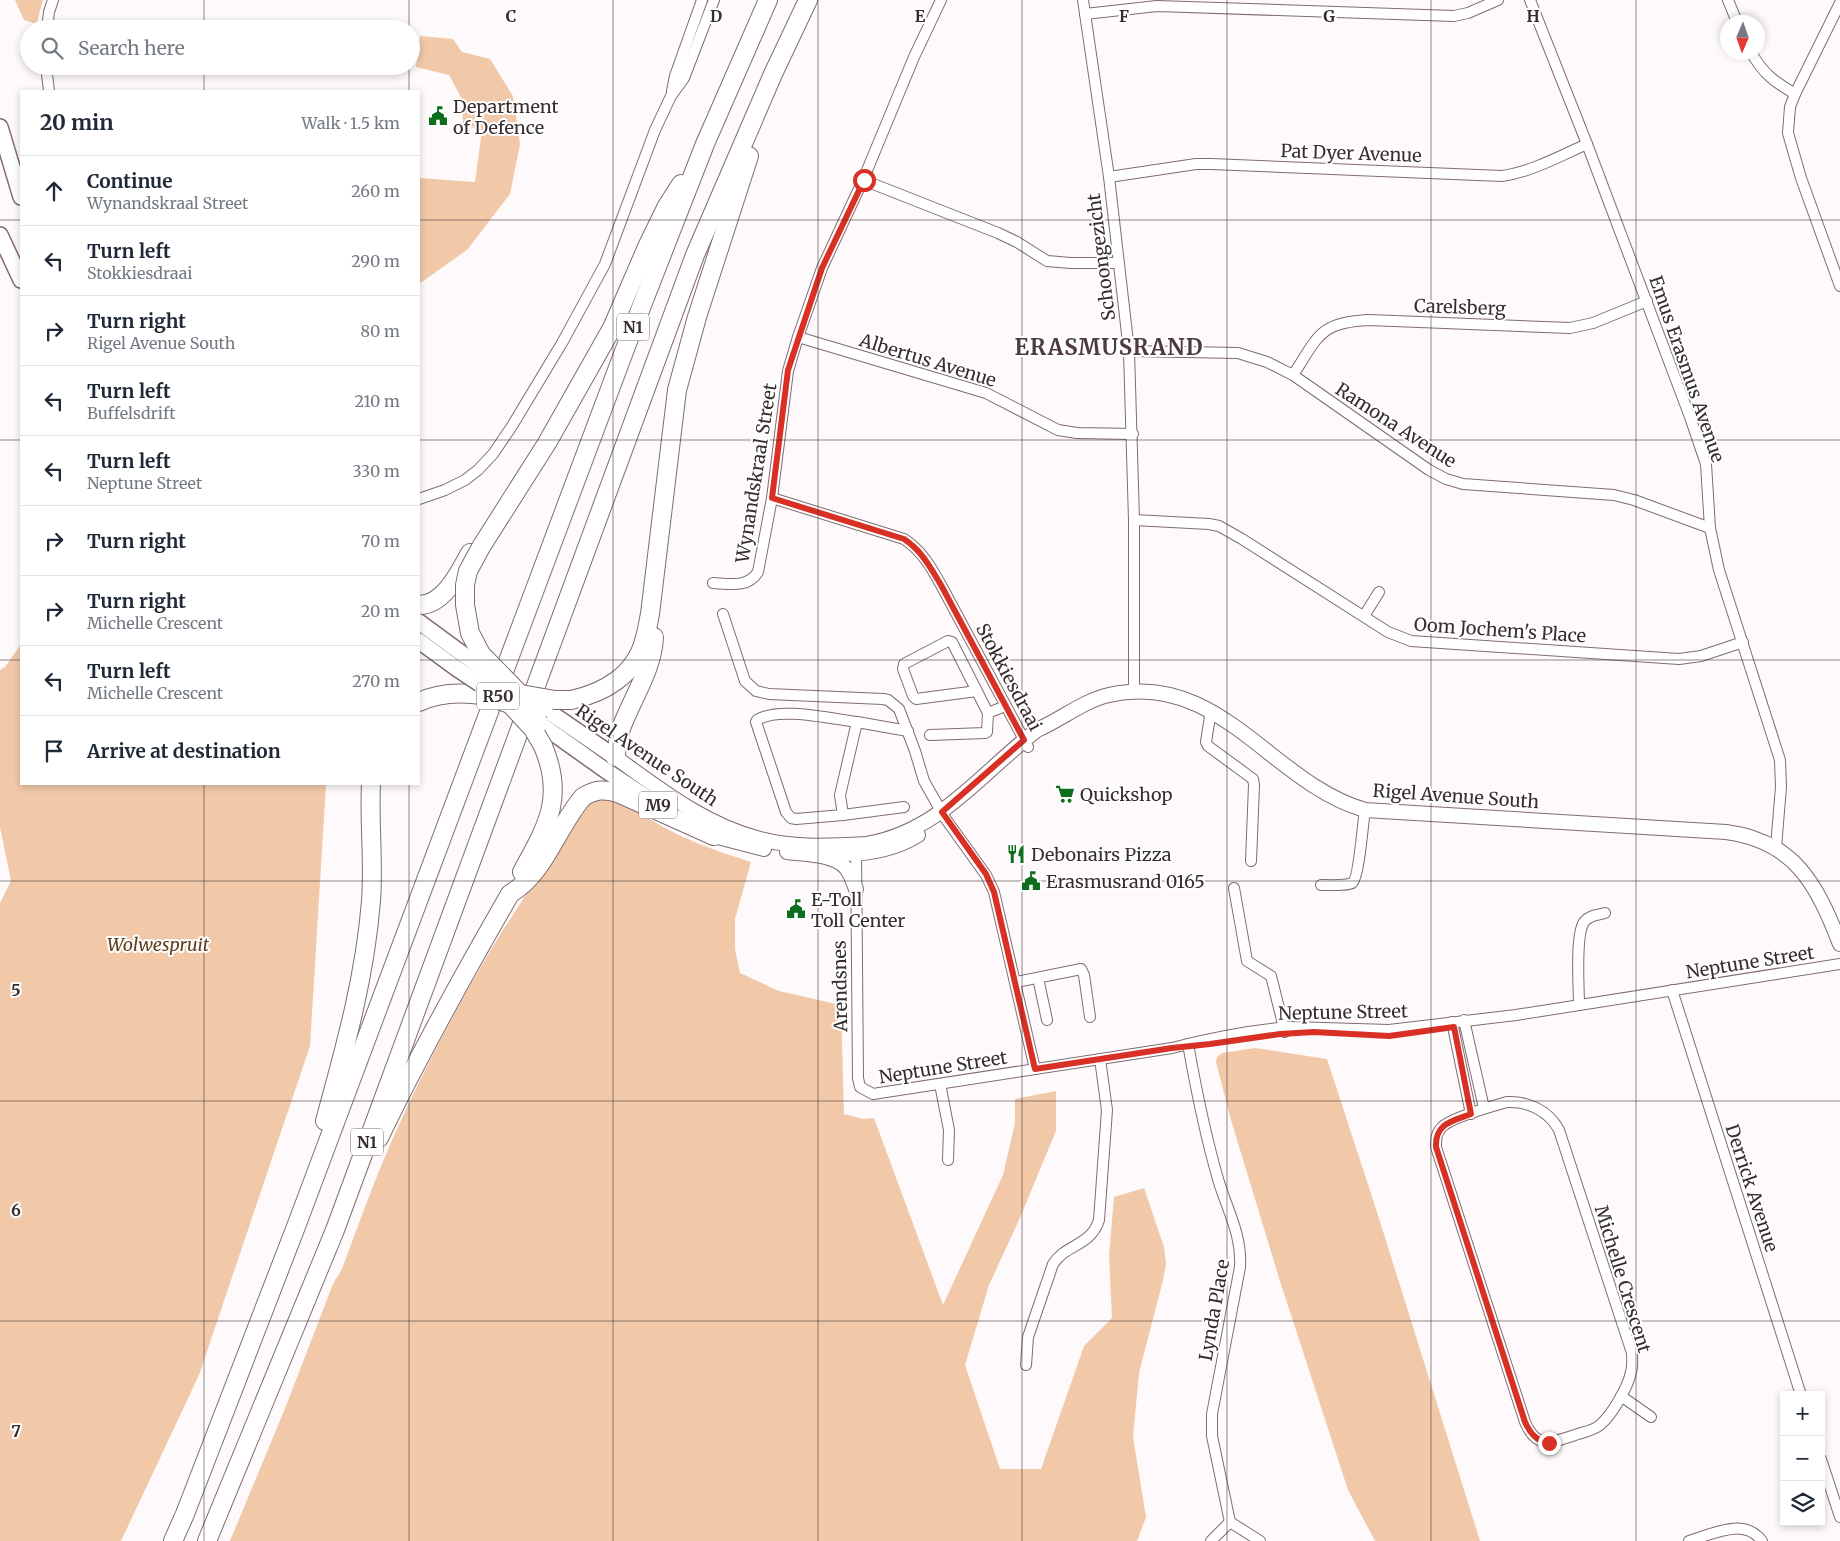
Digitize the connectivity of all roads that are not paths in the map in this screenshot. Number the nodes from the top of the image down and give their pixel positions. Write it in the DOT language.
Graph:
graph roads {
  1 [pos="53,0"];
  2 [pos="702,0"];
  3 [pos="714,0"];
  4 [pos="768,0"];
  5 [pos="808,0"];
  6 [pos="941,0"];
  7 [pos="1082,0"];
  8 [pos="1498,0"];
  9 [pos="1530,0"];
  10 [pos="1728,0"];
  11 [pos="1840,3"];
  12 [pos="1085,14"];
  13 [pos="1735,15"];
  14 [pos="48,20"];
  15 [pos="1756,60"];
  16 [pos="773,74"];
  17 [pos="47,75"];
  18 [pos="50,90"];
  19 [pos="1795,94"];
  20 [pos="671,96"];
  21 [pos="0,128"];
  22 [pos="705,144"];
  23 [pos="1587,144"];
  24 [pos="1108,177"];
  25 [pos="864,180"];
  26 [pos="20,194"];
  27 [pos="0,235"];
  28 [pos="1118,263"];
  29 [pos="20,278"];
  30 [pos="1840,286"];
  31 [pos="1647,301"];
  32 [pos="798,337"];
  33 [pos="1129,351"];
  34 [pos="1293,375"];
  35 [pos="1133,434"];
  36 [pos="518,489"];
  37 [pos="772,498"];
  38 [pos="420,499"];
  39 [pos="661,517"];
  40 [pos="1134,520"];
  41 [pos="1710,528"];
  42 [pos="713,583"];
  43 [pos="1379,592"];
  44 [pos="420,605"];
  45 [pos="723,614"];
  46 [pos="1364,616"];
  47 [pos="420,623"];
  48 [pos="420,642"];
  49 [pos="1743,642"];
  50 [pos="488,686"];
  51 [pos="977,691"];
  52 [pos="1134,692"];
  53 [pos="420,702"];
  54 [pos="1005,706"];
  55 [pos="529,708"];
  56 [pos="1211,710"];
  57 [pos="988,713"];
  58 [pos="857,722"];
  59 [pos="908,731"];
  60 [pos="930,735"];
  61 [pos="1026,744"];
  62 [pos="610,764"];
  63 [pos="371,785"];
  64 [pos="375,785"];
  65 [pos="904,807"];
  66 [pos="1365,810"];
  67 [pos="843,815"];
  68 [pos="943,815"];
  69 [pos="371,817"];
  70 [pos="714,836"];
  71 [pos="1776,848"];
  72 [pos="856,849"];
  73 [pos="782,851"];
  74 [pos="1251,861"];
  75 [pos="1321,885"];
  76 [pos="1234,888"];
  77 [pos="856,889"];
  78 [pos="510,894"];
  79 [pos="1605,913"];
  80 [pos="1840,944"];
  81 [pos="1840,964"];
  82 [pos="1038,978"];
  83 [pos="1016,982"];
  84 [pos="1672,990"];
  85 [pos="1579,1005"];
  86 [pos="1090,1017"];
  87 [pos="1047,1020"];
  88 [pos="1464,1023"];
  89 [pos="1453,1024"];
  90 [pos="1284,1030"];
  91 [pos="1188,1045"];
  92 [pos="1100,1059"];
  93 [pos="1035,1069"];
  94 [pos="940,1084"];
  95 [pos="868,1093"];
  96 [pos="1484,1108"];
  97 [pos="1471,1114"];
  98 [pos="948,1160"];
  99 [pos="297,1224"];
  100 [pos="335,1230"];
  101 [pos="1026,1365"];
  102 [pos="1800,1391"];
  103 [pos="1621,1396"];
  104 [pos="1651,1418"];
  105 [pos="1825,1471"];
  106 [pos="1840,1517"];
  107 [pos="1230,1522"];
  108 [pos="173,1541"];
  109 [pos="207,1541"];
  110 [pos="1211,1541"];
  111 [pos="1260,1541"];
  112 [pos="1690,1541"];
  113 [pos="1762,1541"];
  1 -- 14 [label="street"];
  2 -- 20 [label="street"];
  3 -- 20 [label="street"];
  4 -- 22 [label="highway, N1"];
  5 -- 16 [label="highway, N1"];
  6 -- 25 [label="street, Wynandskraal Street"];
  7 -- 12 [label="street, Schoongezicht"];
  8 -- 12 [label="street"];
  9 -- 23 [label="street, Emus Erasmus Avenue"];
  10 -- 13 [label="street"];
  11 -- 19 [label="street"];
  12 -- 24 [label="street, Schoongezicht"];
  15 -- 19 [label="street"];
  16 -- 39 [label="highway"];
  16 -- 100 [label="highway, N1"];
  17 -- 18 [label="street"];
  19 -- 30 [label="street"];
  20 -- 38 [label="street"];
  21 -- 26 [label="main road"];
  22 -- 36 [label="highway"];
  22 -- 99 [label="highway, N1"];
  23 -- 24 [label="street, Pat Dyer Avenue"];
  23 -- 31 [label="street, Emus Erasmus Avenue"];
  24 -- 28 [label="street, Schoongezicht"];
  25 -- 28 [label="street"];
  25 -- 32 [label="street, Wynandskraal Street"];
  27 -- 29 [label="main road"];
  28 -- 33 [label="street, Schoongezicht"];
  31 -- 34 [label="street, Carelsberg"];
  31 -- 41 [label="street, Emus Erasmus Avenue"];
  32 -- 35 [label="street, Albertus Avenue"];
  32 -- 37 [label="street, Wynandskraal Street"];
  33 -- 34 [label="street, Ramona Avenue"];
  33 -- 35 [label="street, Schoongezicht"];
  34 -- 41 [label="street, Ramona Avenue"];
  35 -- 40 [label="street, Schoongezicht"];
  36 -- 44 [label="highway"];
  36 -- 55 [label="highway, bridge"];
  37 -- 42 [label="street, Wynandskraal Street"];
  37 -- 54 [label="street, Stokkiesdraai"];
  39 -- 55 [label="highway, bridge"];
  39 -- 62 [label="highway"];
  40 -- 46 [label="street, Oom Jochem's Place"];
  40 -- 52 [label="street, Schoongezicht"];
  41 -- 49 [label="street, Emus Erasmus Avenue"];
  43 -- 46 [label="street"];
  45 -- 59 [label="street"];
  46 -- 49 [label="street, Oom Jochem's Place"];
  47 -- 50 [label="main road, Rigel Avenue South / R50, bridge"];
  48 -- 50 [label="main road, Rigel Avenue South / R50, bridge"];
  49 -- 71 [label="street, Emus Erasmus Avenue"];
  50 -- 53 [label="highway"];
  50 -- 55 [label="highway, bridge"];
  50 -- 55 [label="main road, Rigel Avenue South / R50, bridge"];
  51 -- 51 [label="street"];
  51 -- 57 [label="street"];
  52 -- 56 [label="main road, Rigel Avenue South / M9"];
  52 -- 61 [label="main road, Rigel Avenue South / M9"];
  54 -- 57 [label="street"];
  54 -- 61 [label="street, Stokkiesdraai"];
  55 -- 62 [label="main road, Rigel Avenue South / R50"];
  55 -- 62 [label="main road, Rigel Avenue South / R50"];
  55 -- 78 [label="highway, bridge"];
  56 -- 66 [label="main road, Rigel Avenue South / M9"];
  56 -- 74 [label="street"];
  57 -- 60 [label="street"];
  58 -- 59 [label="street"];
  58 -- 67 [label="street"];
  58 -- 67 [label="street"];
  59 -- 68 [label="street"];
  61 -- 68 [label="main road, Rigel Avenue South / M9"];
  62 -- 70 [label="main road, Rigel Avenue South / M9"];
  62 -- 72 [label="main road, Rigel Avenue South / M9"];
  63 -- 69 [label="highway"];
  64 -- 69 [label="highway"];
  65 -- 67 [label="street"];
  66 -- 71 [label="main road, Rigel Avenue South / M9"];
  66 -- 75 [label="street"];
  68 -- 72 [label="main road, Rigel Avenue South / M9"];
  68 -- 83 [label="street"];
  69 -- 99 [label="highway"];
  70 -- 73 [label="main road, Rigel Avenue South / M9"];
  70 -- 78 [label="highway"];
  71 -- 80 [label="main road, Rigel Avenue South / M9"];
  72 -- 73 [label="main road, Rigel Avenue South / M9"];
  72 -- 77 [label="street, Arendsnes"];
  73 -- 77 [label="main road"];
  76 -- 90 [label="street"];
  77 -- 95 [label="street, Arendsnes"];
  78 -- 100 [label="highway"];
  79 -- 85 [label="street"];
  81 -- 84 [label="street, Neptune Street"];
  82 -- 83 [label="street"];
  82 -- 86 [label="street"];
  82 -- 87 [label="street"];
  83 -- 93 [label="street"];
  84 -- 85 [label="street, Neptune Street"];
  84 -- 102 [label="street, Derrick Avenue"];
  85 -- 88 [label="street, Neptune Street"];
  88 -- 89 [label="street, Neptune Street"];
  88 -- 96 [label="street"];
  89 -- 90 [label="street, Neptune Street"];
  89 -- 97 [label="street"];
  90 -- 91 [label="street, Neptune Street"];
  91 -- 92 [label="street, Neptune Street"];
  91 -- 107 [label="street, Lynda Place"];
  92 -- 93 [label="street, Neptune Street"];
  92 -- 101 [label="street"];
  93 -- 94 [label="street, Neptune Street"];
  94 -- 95 [label="street, Neptune Street"];
  94 -- 98 [label="street"];
  96 -- 97 [label="street, Michelle Crescent"];
  96 -- 103 [label="street, Michelle Crescent"];
  97 -- 103 [label="street, Michelle Crescent"];
  99 -- 108 [label="highway, N1"];
  100 -- 109 [label="highway, N1"];
  103 -- 104 [label="street"];
  105 -- 106 [label="street"];
  107 -- 110 [label="street"];
  107 -- 111 [label="street"];
  112 -- 113 [label="street"];
}
